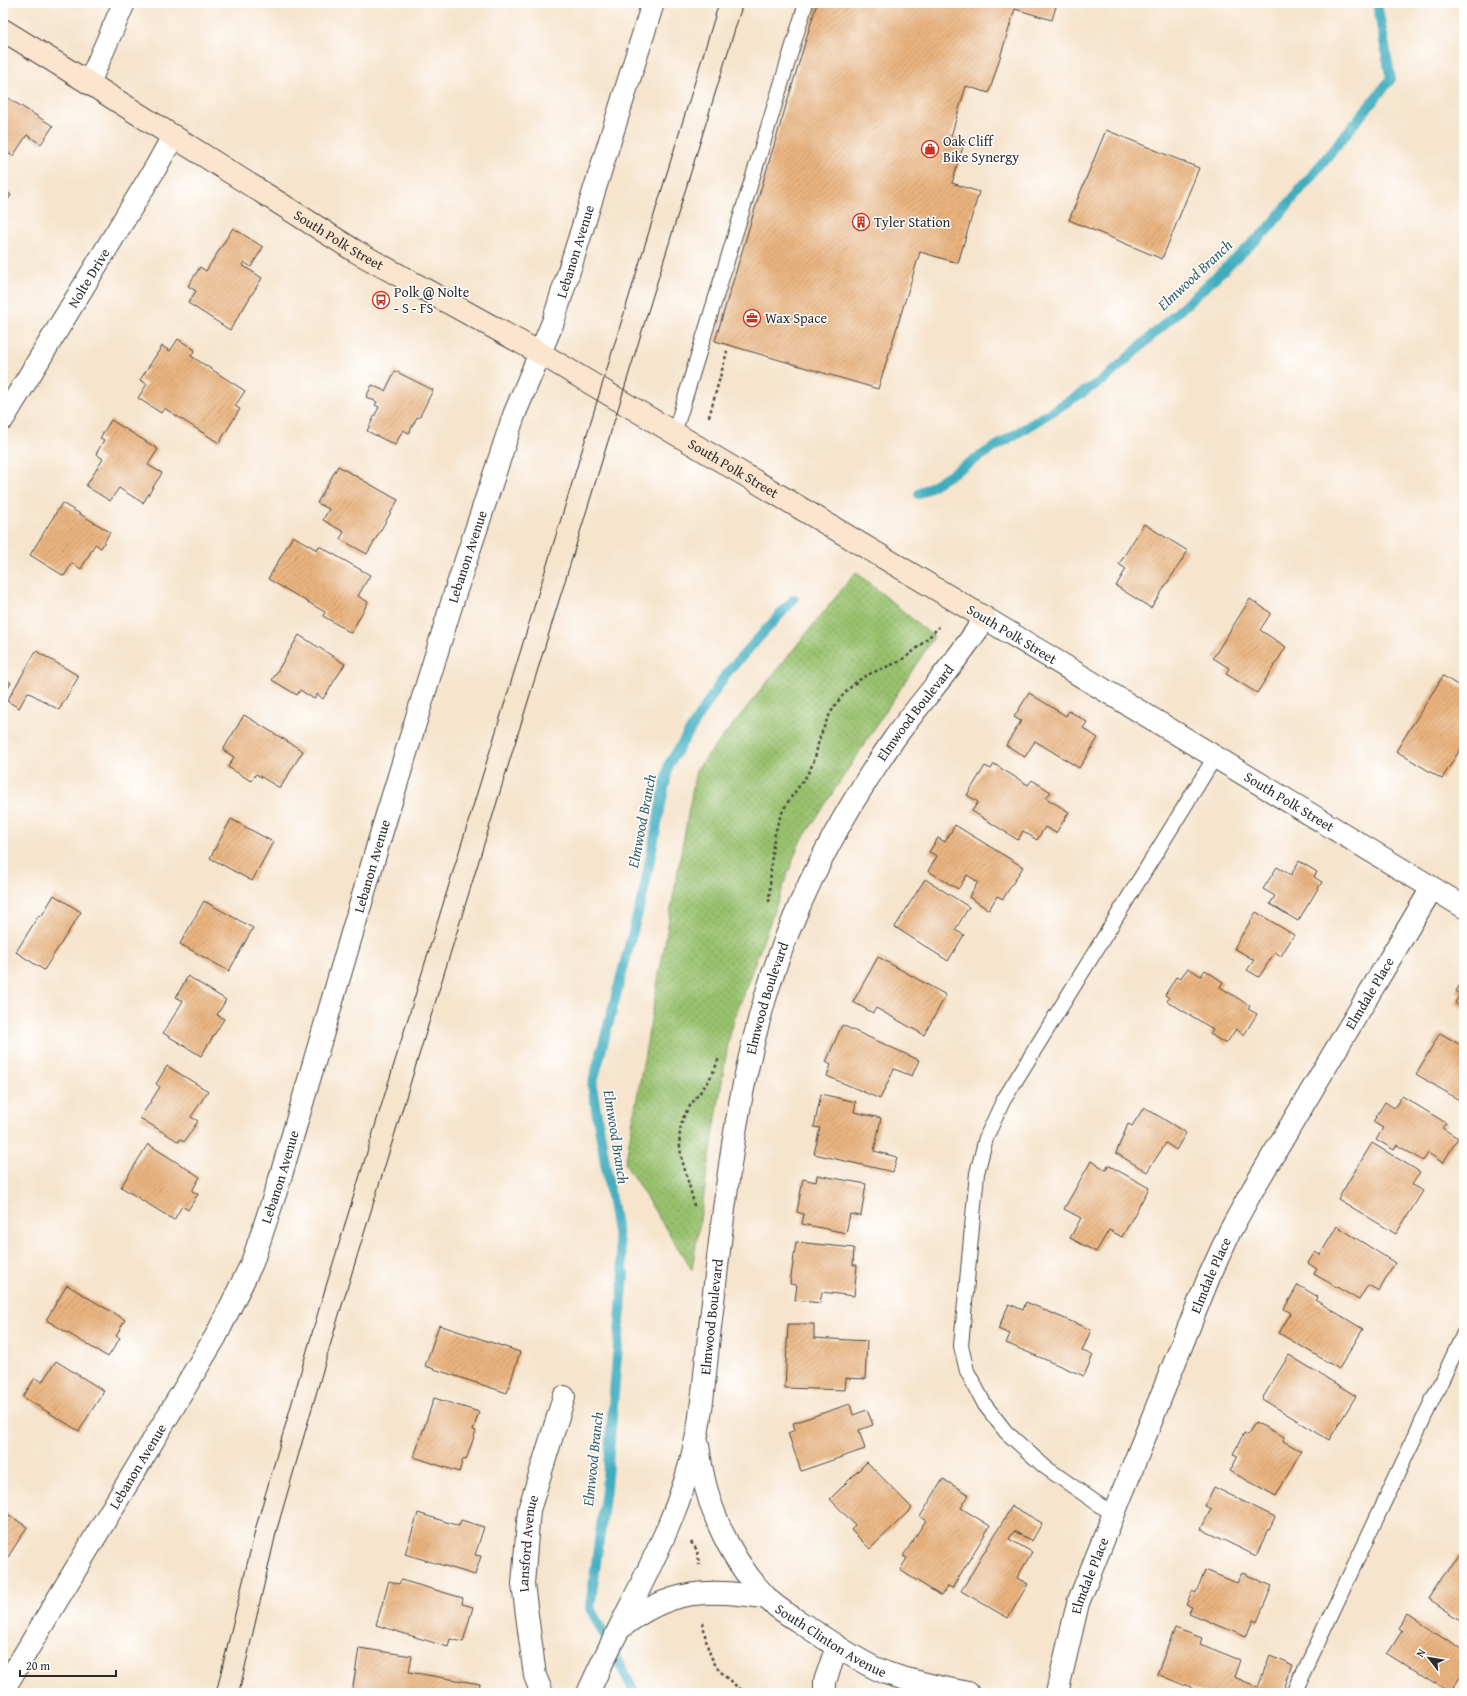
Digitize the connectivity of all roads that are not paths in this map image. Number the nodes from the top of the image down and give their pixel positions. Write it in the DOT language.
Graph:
graph roads {
  1 [pos="124,3"];
  2 [pos="653,3"];
  3 [pos="806,3"];
  4 [pos="3,30"];
  5 [pos="89,82"];
  6 [pos="173,136"];
  7 [pos="540,353"];
  8 [pos="3,418"];
  9 [pos="674,434"];
  10 [pos="986,618"];
  11 [pos="1215,757"];
  12 [pos="1432,888"];
  13 [pos="1464,907"];
  14 [pos="1464,1333"];
  15 [pos="564,1397"];
  16 [pos="697,1434"];
  17 [pos="1114,1515"];
  18 [pos="767,1598"];
  19 [pos="617,1630"];
  20 [pos="837,1647"];
  21 [pos="3,1690"];
  22 [pos="542,1693"];
  23 [pos="588,1693"];
  24 [pos="825,1693"];
  25 [pos="968,1693"];
  26 [pos="1057,1693"];
  27 [pos="1294,1693"];
  1 -- 5 [label="street"];
  2 -- 7 [label="street, Lebanon Avenue"];
  3 -- 9 [label="lane"];
  4 -- 5 [label="street, South Polk Street"];
  5 -- 6 [label="street, South Polk Street"];
  6 -- 7 [label="street, South Polk Street"];
  6 -- 8 [label="street, Nolte Drive"];
  7 -- 9 [label="street, South Polk Street"];
  7 -- 21 [label="street, Lebanon Avenue"];
  9 -- 10 [label="street, South Polk Street"];
  10 -- 11 [label="street, South Polk Street"];
  10 -- 16 [label="street, Elmwood Boulevard"];
  11 -- 12 [label="street, South Polk Street"];
  11 -- 17 [label="lane"];
  12 -- 13 [label="street, South Polk Street"];
  12 -- 17 [label="street, Elmdale Place"];
  14 -- 27 [label="lane"];
  15 -- 22 [label="street, Lansford Avenue"];
  16 -- 18 [label="street, Elmwood Boulevard"];
  16 -- 19 [label="street, Elmwood Boulevard"];
  17 -- 26 [label="street, Elmdale Place"];
  18 -- 19 [label="street"];
  18 -- 20 [label="street, South Clinton Avenue"];
  19 -- 23 [label="street"];
  20 -- 24 [label="street"];
  20 -- 25 [label="street, South Clinton Avenue"];
}
